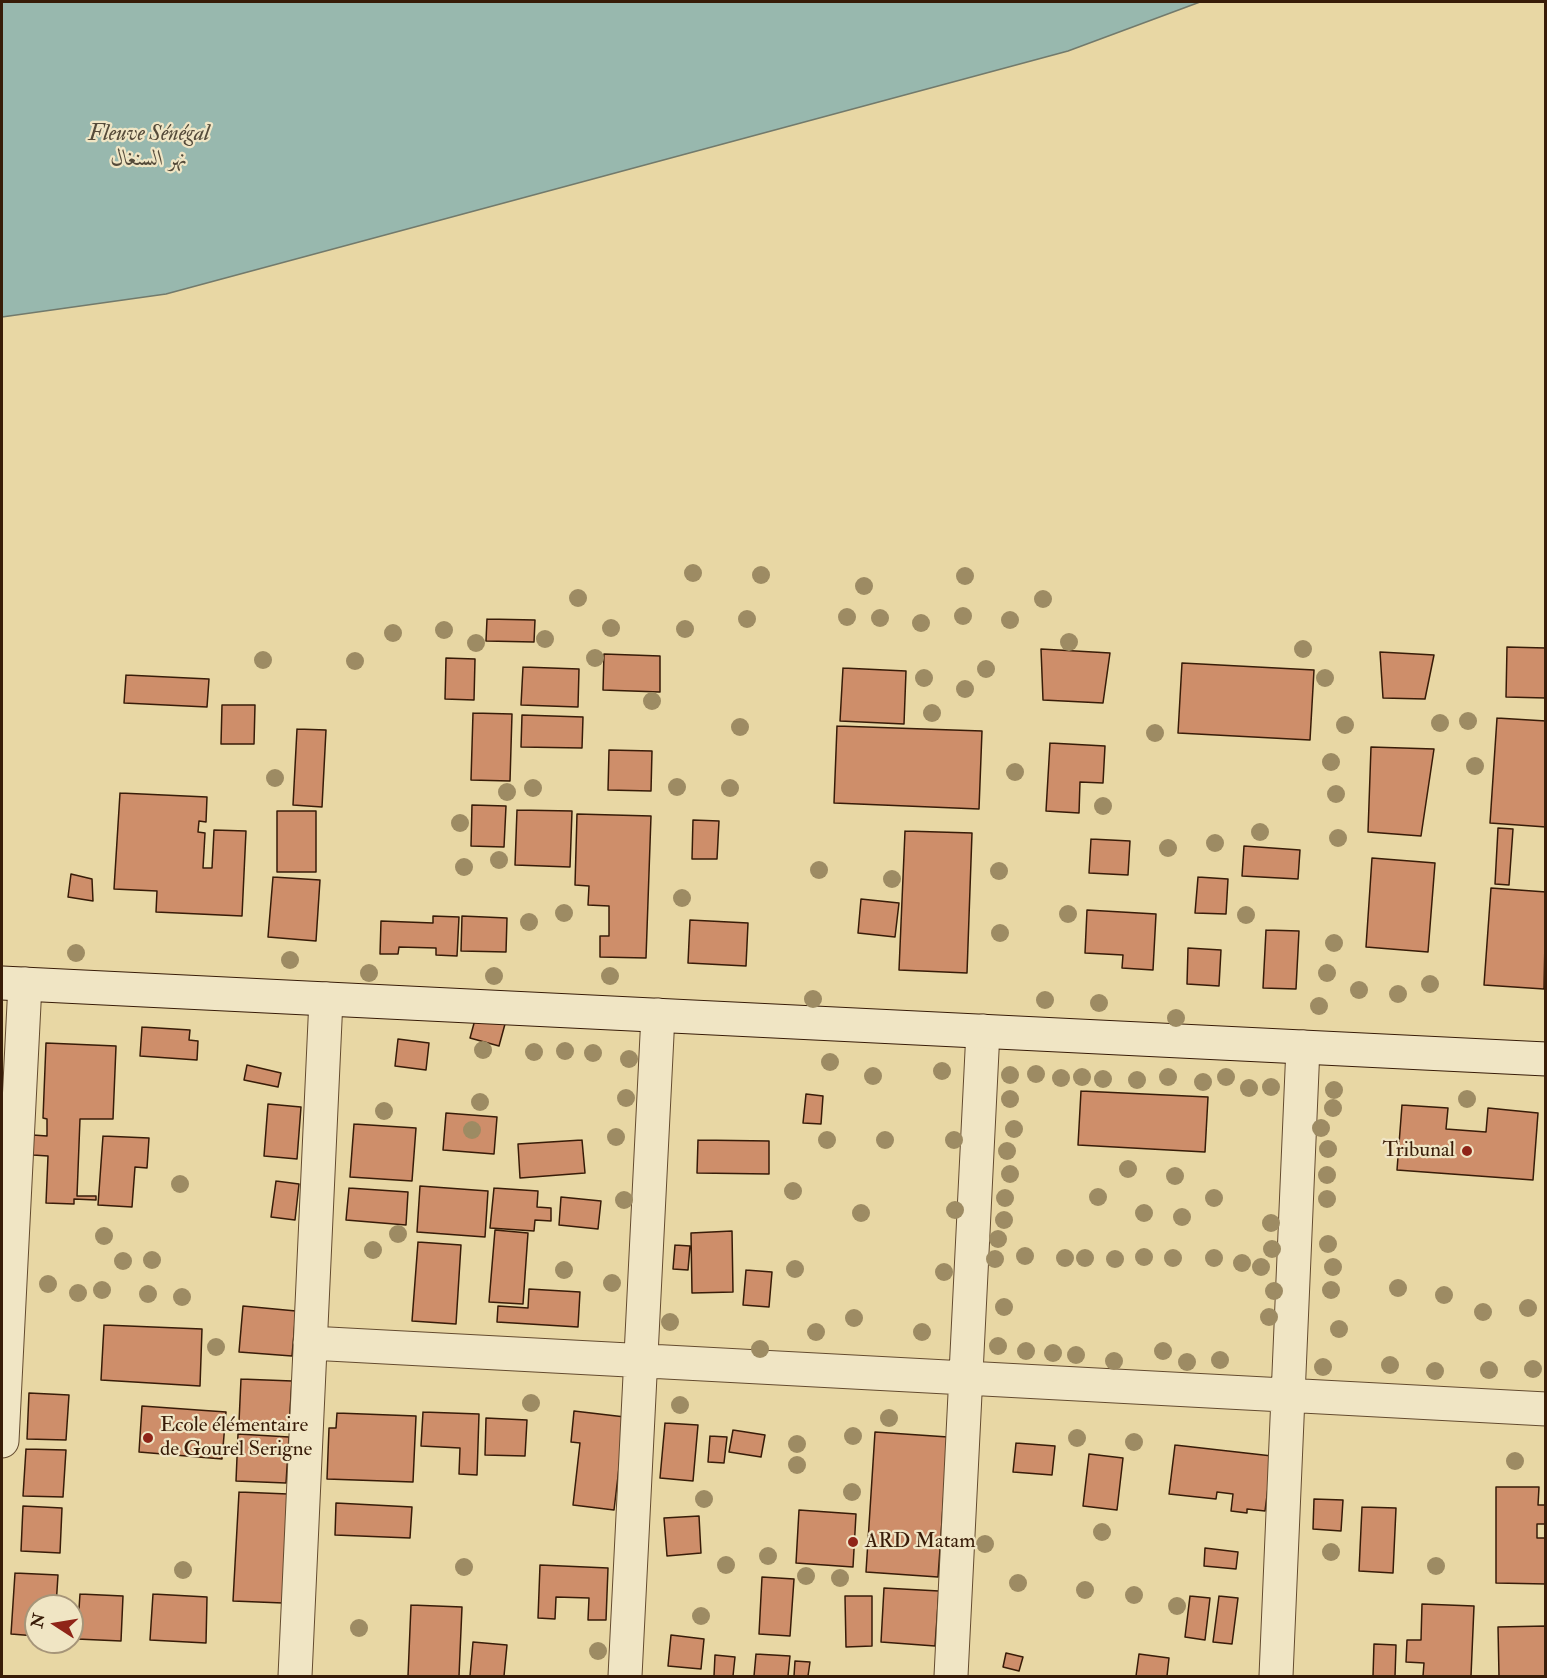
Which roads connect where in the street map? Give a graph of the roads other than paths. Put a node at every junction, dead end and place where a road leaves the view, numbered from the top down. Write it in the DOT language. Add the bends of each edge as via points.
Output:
graph roads {
  1 [pos="13,984"];
  2 [pos="326,999"];
  3 [pos="658,1015"];
  4 [pos="983,1031"];
  5 [pos="1303,1047"];
  6 [pos="1545,1059"];
  7 [pos="4,1326"];
  8 [pos="310,1343"];
  9 [pos="641,1360"];
  10 [pos="966,1378"];
  11 [pos="1288,1395"];
  12 [pos="1545,1409"];
  13 [pos="2,1441"];
  14 [pos="295,1677"];
  15 [pos="625,1677"];
  16 [pos="951,1677"];
  17 [pos="1276,1677"];
  1 -- 2 [label="street"];
  1 -- 7 [label="street"];
  2 -- 3 [label="street"];
  2 -- 8 [label="street"];
  3 -- 4 [label="street"];
  3 -- 9 [label="street"];
  4 -- 5 [label="street"];
  4 -- 10 [label="street"];
  5 -- 6 [label="street"];
  5 -- 11 [label="street"];
  7 -- 13 [label="street"];
  8 -- 9 [label="street"];
  8 -- 14 [label="street"];
  9 -- 10 [label="street"];
  9 -- 15 [label="street"];
  10 -- 11 [label="street"];
  10 -- 16 [label="street"];
  11 -- 12 [label="street"];
  11 -- 17 [label="street"];
}
